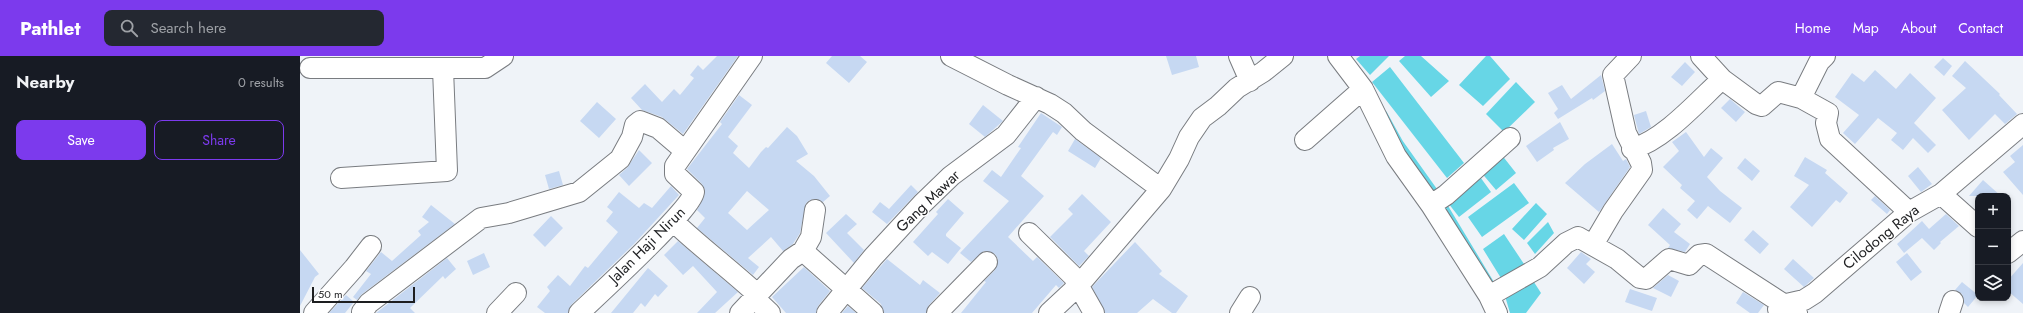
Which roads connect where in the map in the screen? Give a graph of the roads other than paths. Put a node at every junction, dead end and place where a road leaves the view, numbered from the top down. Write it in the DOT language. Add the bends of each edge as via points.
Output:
graph roads {
  1 [pos="503,56"];
  2 [pos="752,56"];
  3 [pos="951,56"];
  4 [pos="1239,56"];
  5 [pos="1283,56"];
  6 [pos="1338,56"];
  7 [pos="1631,56"];
  8 [pos="1701,56"];
  9 [pos="1825,56"];
  10 [pos="310,68"];
  11 [pos="443,69"];
  12 [pos="1722,79"];
  13 [pos="1250,80"];
  14 [pos="1363,89"];
  15 [pos="1036,97"];
  16 [pos="1801,98"];
  17 [pos="2022,127"];
  18 [pos="1510,138"];
  19 [pos="1305,140"];
  20 [pos="1632,148"];
  21 [pos="685,151"];
  22 [pos="341,178"];
  23 [pos="1162,189"];
  24 [pos="1941,194"];
  25 [pos="1437,201"];
  26 [pos="815,210"];
  27 [pos="1908,212"];
  28 [pos="673,221"];
  29 [pos="1975,224"];
  30 [pos="1029,233"];
  31 [pos="2023,241"];
  32 [pos="1593,245"];
  33 [pos="371,246"];
  34 [pos="803,251"];
  35 [pos="2011,251"];
  36 [pos="987,262"];
  37 [pos="1078,286"];
  38 [pos="848,289"];
  39 [pos="516,293"];
  40 [pos="756,296"];
  41 [pos="1495,298"];
  42 [pos="591,309"];
  43 [pos="1785,310"];
  44 [pos="314,313"];
  45 [pos="364,313"];
  46 [pos="497,313"];
  47 [pos="740,313"];
  48 [pos="770,313"];
  49 [pos="827,313"];
  50 [pos="873,313"];
  51 [pos="937,313"];
  52 [pos="1049,313"];
  53 [pos="1094,313"];
  1 -- 11 [label="street" via="485,68"];
  2 -- 21 [label="street, Jalan Haji Nirun"];
  3 -- 15 [label="street" via="1008,86"];
  4 -- 13 [label="street"];
  5 -- 13 [label="street"];
  6 -- 14 [label="street"];
  7 -- 20 [label="street" via="1613,75 1626,133"];
  8 -- 12 [label="street"];
  9 -- 16 [label="street" via="1819,62"];
  10 -- 11 [label="street"];
  11 -- 22 [label="street" via="446,171"];
  12 -- 16 [label="street" via="1762,106 1778,92"];
  12 -- 20 [label="street" via="1654,139"];
  13 -- 23 [label="street" via="1202,118 1189,137"];
  14 -- 19 [label="street"];
  14 -- 25 [label="street" via="1396,156"];
  15 -- 23 [label="street" via="1064,113 1083,131"];
  15 -- 38 [label="street, Gang Mawar" via="1006,135 951,176 922,204 873,257"];
  16 -- 27 [label="street" via="1828,114 1826,123 1830,139"];
  17 -- 24 [label="street, Cilodong Raya"];
  18 -- 25 [label="street"];
  20 -- 32 [label="street" via="1642,170"];
  21 -- 28 [label="street, Jalan Haji Nirun" via="674,170 694,195"];
  21 -- 45 [label="street" via="658,128 640,121 635,125 632,137 620,159 579,192 509,213 481,218 369,303 362,312"];
  23 -- 37 [label="street"];
  24 -- 27 [label="street, Cilodong Raya"];
  24 -- 29 [label="street"];
  25 -- 41 [label="street"];
  26 -- 34 [label="street" via="811,237"];
  27 -- 43 [label="street, Cilodong Raya" via="1815,293"];
  28 -- 40 [label="street" via="730,269"];
  28 -- 42 [label="street, Jalan Haji Nirun"];
  30 -- 37 [label="street" via="1072,276"];
  31 -- 35 [label="street"];
  32 -- 41 [label="street" via="1578,237 1566,243 1540,267"];
  32 -- 43 [label="street" via="1617,259 1640,278 1646,279 1668,259 1689,265 1699,255 1706,254"];
  33 -- 44 [label="street"];
  34 -- 38 [label="street"];
  34 -- 40 [label="street" via="791,259"];
  36 -- 51 [label="street"];
  37 -- 52 [label="street"];
  37 -- 53 [label="street"];
  38 -- 49 [label="street, Gang Mawar"];
  38 -- 50 [label="street"];
  39 -- 46 [label="street"];
  40 -- 47 [label="street"];
  40 -- 48 [label="street"];
}
